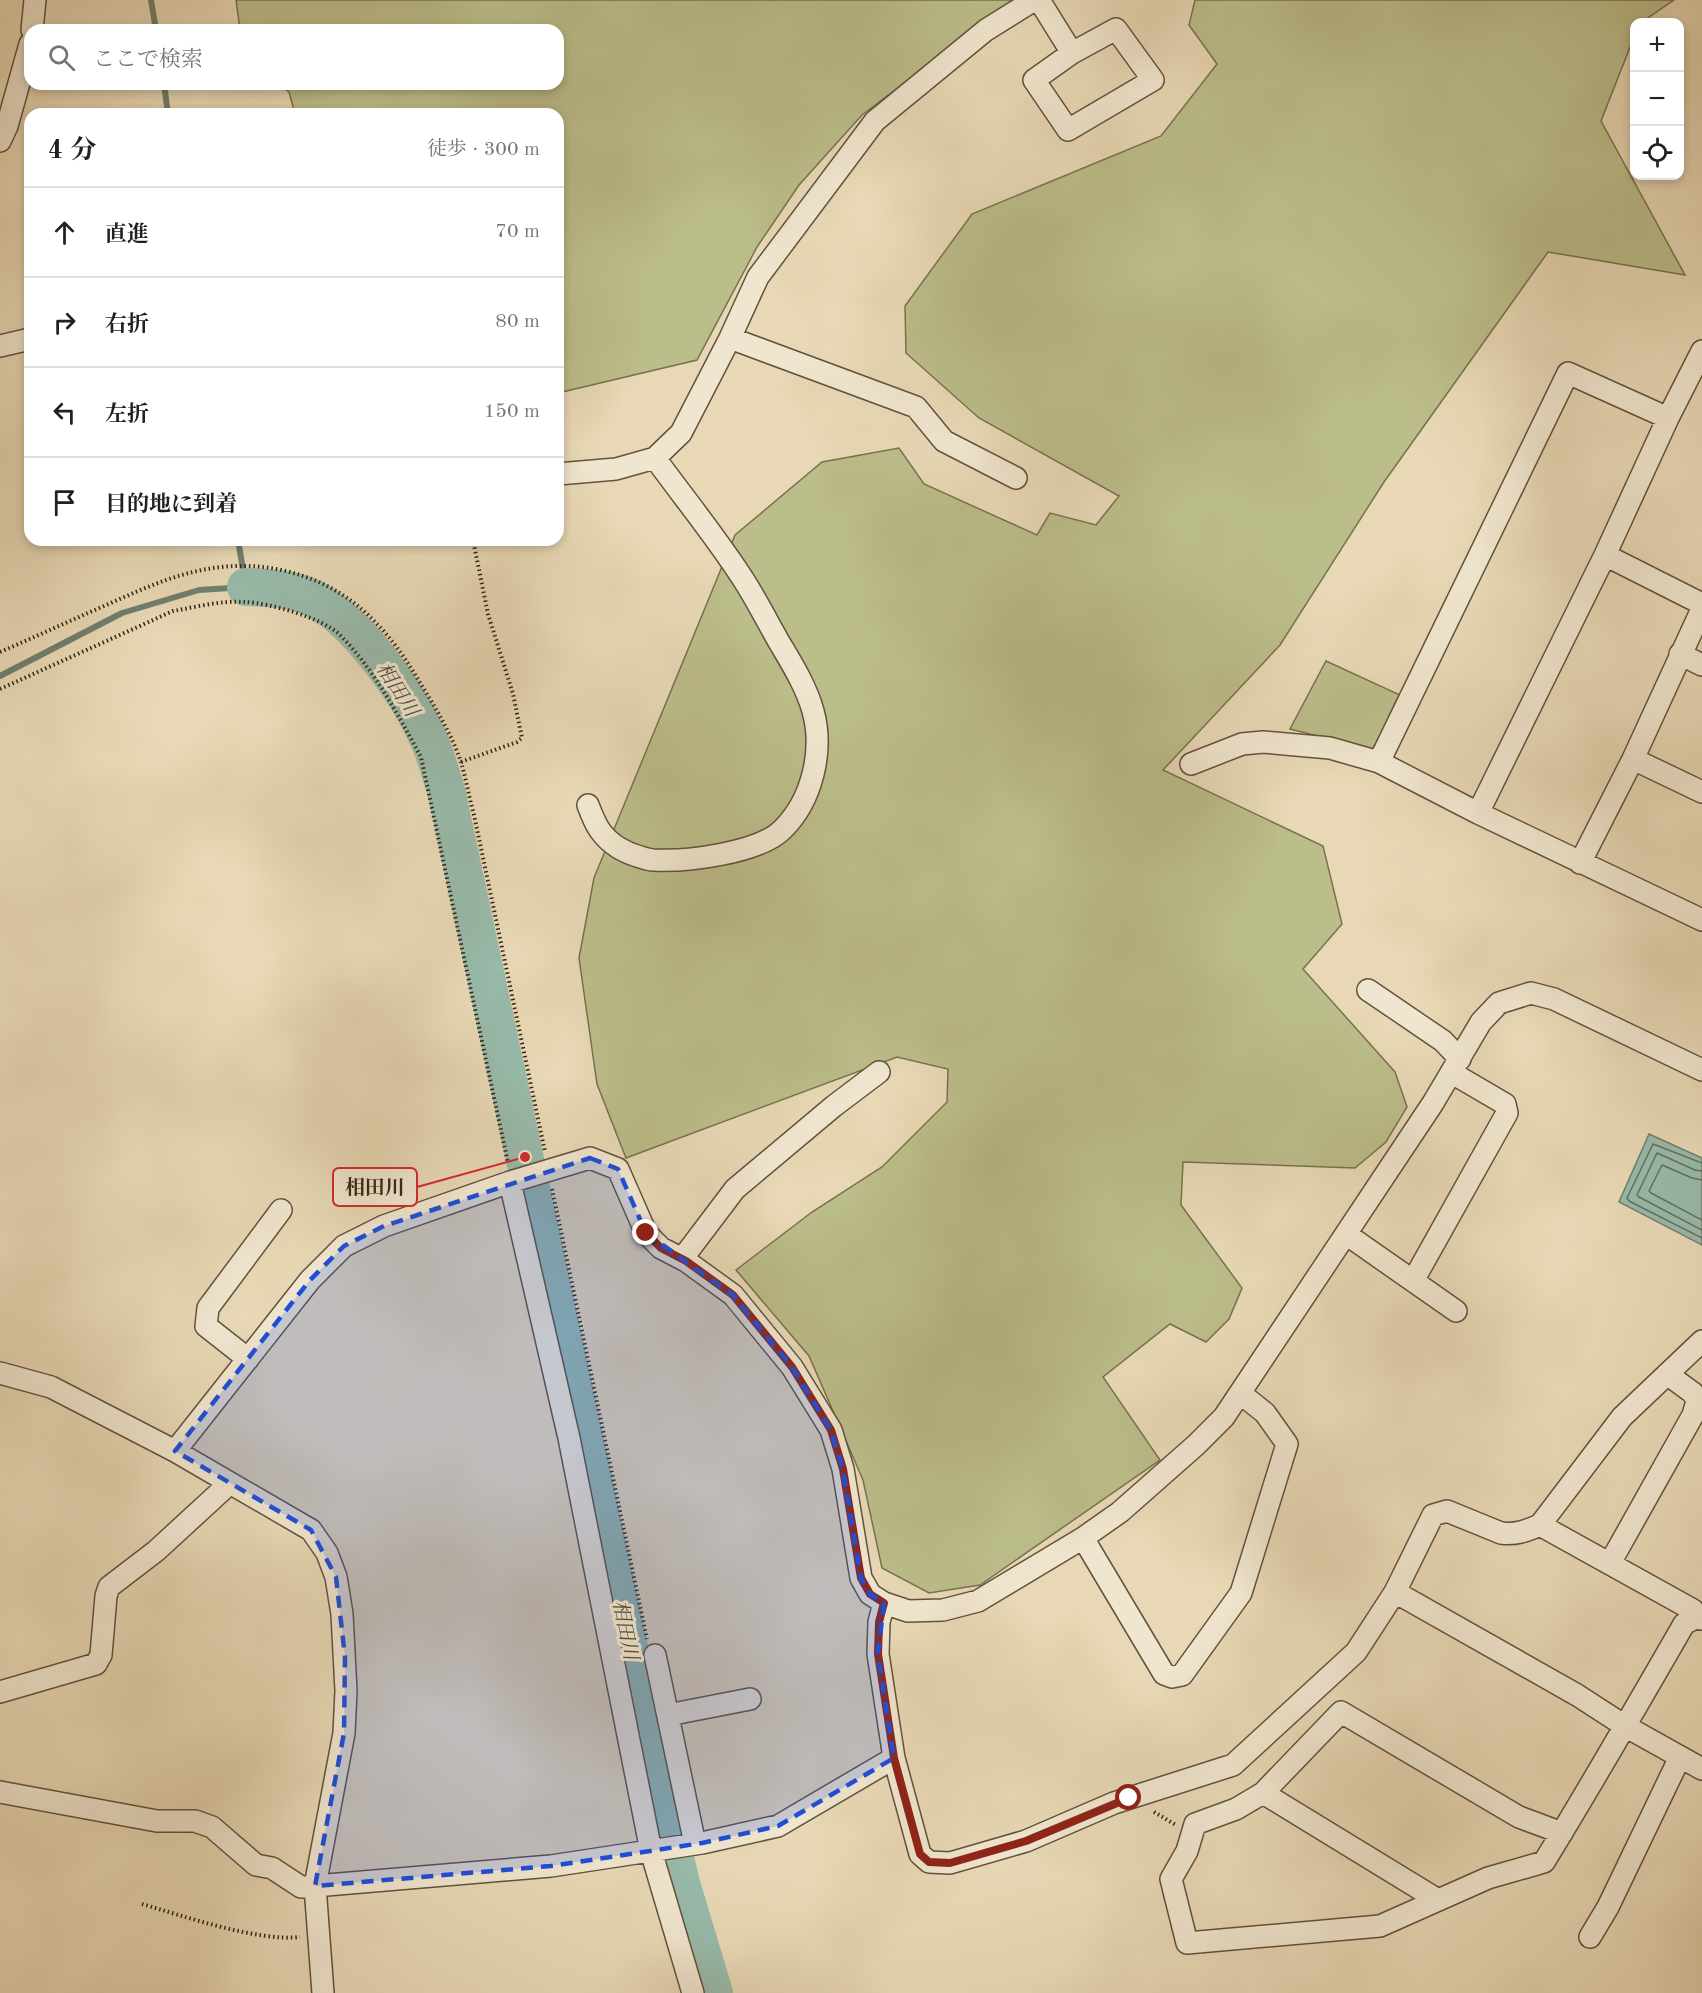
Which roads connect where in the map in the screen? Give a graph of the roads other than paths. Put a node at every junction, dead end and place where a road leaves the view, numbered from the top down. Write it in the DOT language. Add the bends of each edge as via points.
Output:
graph roads {
  1 [pos="35,0"];
  2 [pos="1034,0"];
  3 [pos="1039,0"];
  4 [pos="33,24"];
  5 [pos="1072,53"];
  6 [pos="24,65"];
  7 [pos="0,141"];
  8 [pos="730,338"];
  9 [pos="24,340"];
  10 [pos="0,346"];
  11 [pos="1702,351"];
  12 [pos="1668,418"];
  13 [pos="655,458"];
  14 [pos="564,473"];
  15 [pos="1016,478"];
  16 [pos="1605,555"];
  17 [pos="1702,604"];
  18 [pos="1702,609"];
  19 [pos="1680,654"];
  20 [pos="1702,665"];
  21 [pos="1633,759"];
  22 [pos="1379,762"];
  23 [pos="1191,764"];
  24 [pos="1702,792"];
  25 [pos="588,805"];
  26 [pos="1478,813"];
  27 [pos="1580,862"];
  28 [pos="1702,920"];
  29 [pos="1368,990"];
  30 [pos="1459,1061"];
  31 [pos="1702,1070"];
  32 [pos="879,1072"];
  33 [pos="514,1181"];
  34 [pos="281,1210"];
  35 [pos="1346,1234"];
  36 [pos="682,1259"];
  37 [pos="1413,1281"];
  38 [pos="1456,1311"];
  39 [pos="1702,1341"];
  40 [pos="248,1359"];
  41 [pos="0,1373"];
  42 [pos="1667,1374"];
  43 [pos="1240,1393"];
  44 [pos="175,1451"];
  45 [pos="230,1483"];
  46 [pos="1540,1525"];
  47 [pos="1083,1538"];
  48 [pos="1610,1563"];
  49 [pos="1395,1592"];
  50 [pos="884,1603"];
  51 [pos="1699,1618"];
  52 [pos="655,1655"];
  53 [pos="0,1692"];
  54 [pos="750,1699"];
  55 [pos="668,1715"];
  56 [pos="1625,1726"];
  57 [pos="1680,1756"];
  58 [pos="894,1758"];
  59 [pos="1702,1769"];
  60 [pos="0,1792"];
  61 [pos="1263,1793"];
  62 [pos="1562,1833"];
  63 [pos="690,1845"];
  64 [pos="655,1851"];
  65 [pos="315,1886"];
  66 [pos="1438,1900"];
  67 [pos="1590,1937"];
  68 [pos="322,1993"];
  69 [pos="693,1993"];
  1 -- 4 [label="street"];
  2 -- 8 [label="street" via="986,30 875,121 758,277"];
  3 -- 5 [label="street"];
  5 -- 5 [label="street" via="1116,29 1153,80 1068,130 1035,80"];
  6 -- 7 [label="street"];
  8 -- 13 [label="street" via="681,433"];
  8 -- 15 [label="street" via="916,407 944,441"];
  9 -- 10 [label="street"];
  11 -- 12 [label="street"];
  12 -- 16 [label="street"];
  12 -- 22 [label="street" via="1568,373"];
  13 -- 14 [label="street" via="616,469"];
  13 -- 25 [label="street" via="744,580 802,681 813,712 817,746 812,779 801,806 783,830 753,847 695,859 651,860 619,848 598,830"];
  16 -- 17 [label="street"];
  16 -- 26 [label="street"];
  18 -- 19 [label="street"];
  19 -- 20 [label="street"];
  19 -- 21 [label="street"];
  21 -- 24 [label="street"];
  21 -- 27 [label="street"];
  22 -- 23 [label="street" via="1330,748 1263,742 1242,744"];
  22 -- 26 [label="street"];
  26 -- 27 [label="street"];
  27 -- 28 [label="street"];
  29 -- 30 [label="street" via="1443,1041"];
  30 -- 31 [label="street" via="1481,1022 1499,1004 1531,993 1554,999"];
  30 -- 35 [label="street"];
  30 -- 37 [label="street" via="1505,1104 1507,1113"];
  32 -- 36 [label="street" via="735,1189"];
  33 -- 36 [label="street" via="590,1158 618,1169 646,1233 661,1248"];
  33 -- 40 [label="street" via="384,1226 344,1246 310,1280"];
  33 -- 64 [label="street"];
  34 -- 40 [label="street" via="208,1308 206,1326"];
  35 -- 37 [label="street"];
  35 -- 43 [label="street"];
  36 -- 50 [label="street" via="733,1295 792,1367 831,1430 843,1469 861,1578 870,1594"];
  37 -- 38 [label="street"];
  39 -- 42 [label="street"];
  40 -- 44 [label="street"];
  41 -- 44 [label="street" via="51,1387"];
  42 -- 46 [label="street" via="1622,1417"];
  42 -- 48 [label="street" via="1693,1393 1697,1401 1693,1415"];
  43 -- 47 [label="street" via="1224,1417 1196,1445 1120,1512"];
  43 -- 47 [label="street" via="1265,1413 1287,1444 1241,1593 1182,1675 1164,1674"];
  44 -- 45 [label="street"];
  45 -- 53 [label="street" via="156,1551 109,1587 101,1655 96,1664"];
  45 -- 65 [label="street" via="311,1530 327,1553 336,1577 345,1657 344,1733"];
  46 -- 48 [label="street"];
  46 -- 49 [label="street" via="1511,1534 1447,1511 1433,1515"];
  47 -- 50 [label="street" via="978,1602 943,1610 908,1611"];
  48 -- 51 [label="street" via="1693,1610"];
  49 -- 56 [label="street"];
  49 -- 58 [label="street" via="1356,1652 1233,1764 1129,1798 1026,1841 950,1863 929,1862 920,1854"];
  50 -- 58 [label="street" via="878,1654"];
  51 -- 56 [label="street" via="1684,1624"];
  52 -- 55 [label="street"];
  54 -- 55 [label="street"];
  55 -- 63 [label="street"];
  56 -- 57 [label="street"];
  56 -- 62 [label="street"];
  57 -- 59 [label="street"];
  57 -- 67 [label="street"];
  58 -- 63 [label="street" via="778,1826"];
  60 -- 65 [label="street" via="157,1821 195,1821 212,1827 256,1865 272,1868 301,1887"];
  61 -- 62 [label="street" via="1341,1712 1519,1817"];
  61 -- 66 [label="street"];
  61 -- 66 [label="street" via="1236,1809 1195,1824 1187,1851 1172,1879 1187,1943 1380,1926"];
  62 -- 66 [label="street" via="1544,1863 1488,1878"];
  63 -- 64 [label="street"];
  64 -- 65 [label="street" via="551,1866"];
  64 -- 69 [label="street"];
  65 -- 68 [label="street"];
}
